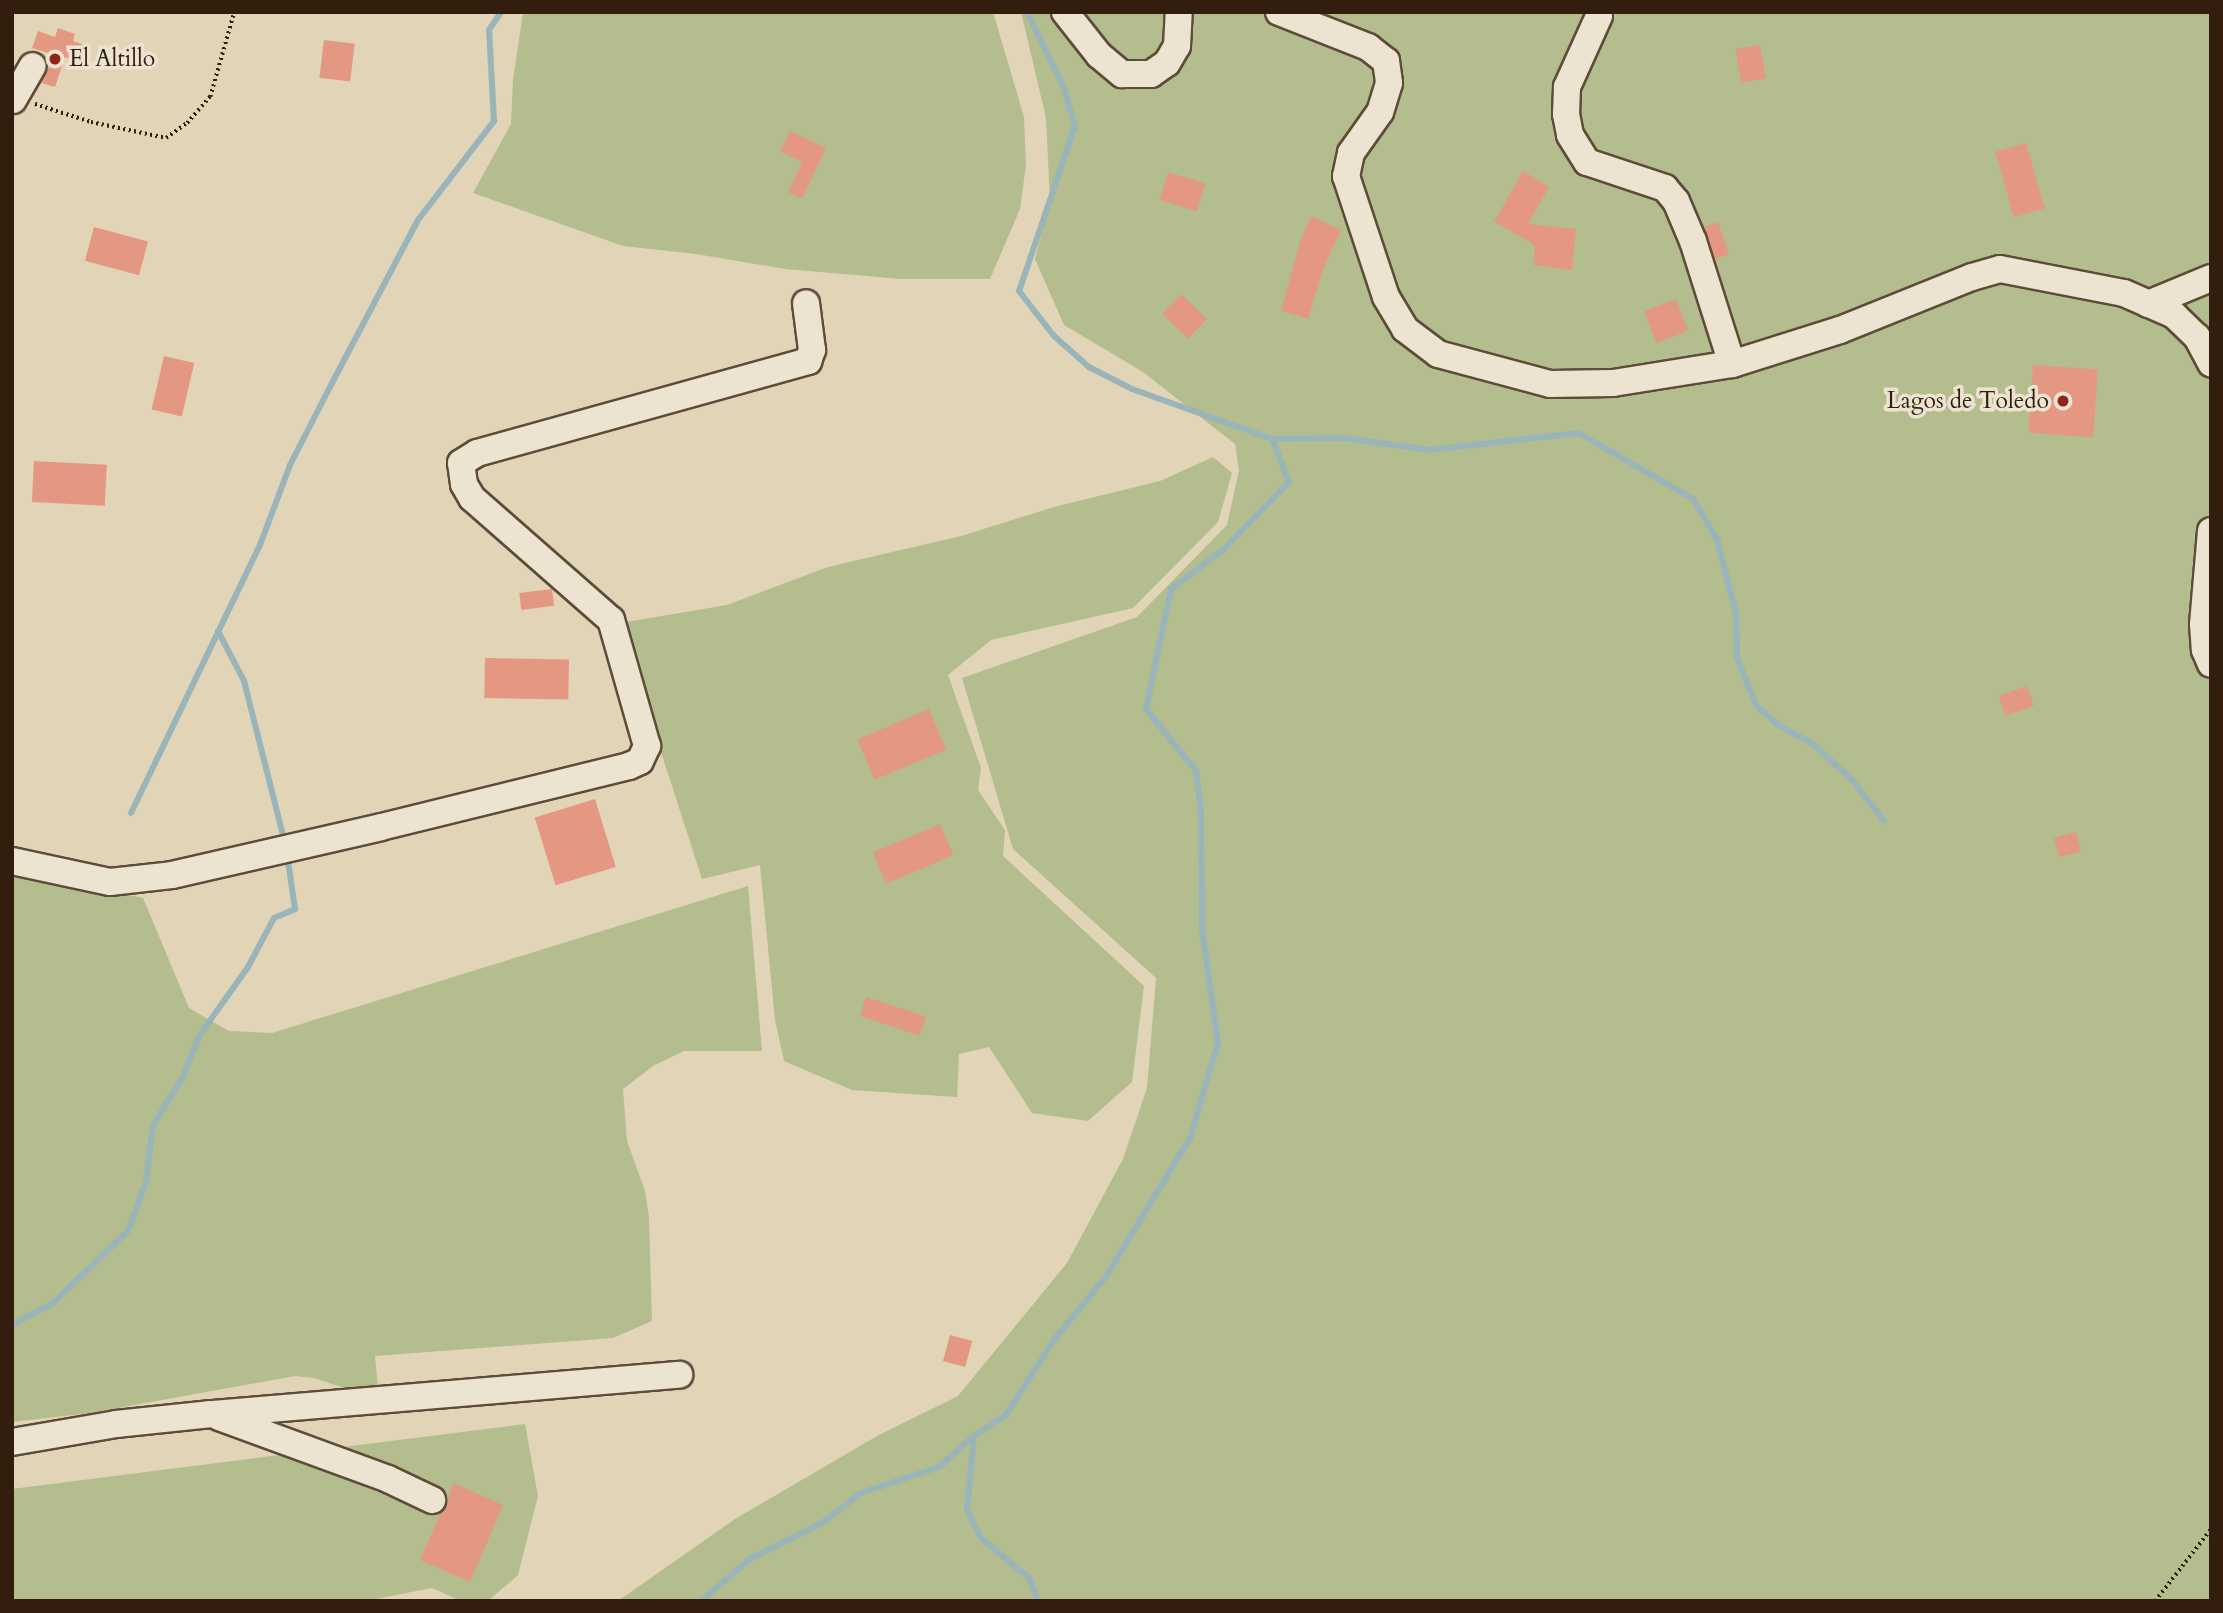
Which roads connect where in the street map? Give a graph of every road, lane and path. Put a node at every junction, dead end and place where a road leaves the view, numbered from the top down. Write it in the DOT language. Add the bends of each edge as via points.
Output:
graph roads {
  1 [pos="234,12"];
  2 [pos="1065,12"];
  3 [pos="1179,12"];
  4 [pos="1279,12"];
  5 [pos="1598,16"];
  6 [pos="33,66"];
  7 [pos="13,100"];
  8 [pos="2211,278"];
  9 [pos="806,303"];
  10 [pos="2148,304"];
  11 [pos="2211,363"];
  12 [pos="1732,364"];
  13 [pos="2211,531"];
  14 [pos="2211,664"];
  15 [pos="12,861"];
  16 [pos="679,1375"];
  17 [pos="211,1414"];
  18 [pos="12,1442"];
  19 [pos="432,1500"];
  20 [pos="2211,1529"];
  21 [pos="2155,1601"];
  1 -- 7 [label="path" via="210,97 166,138"];
  2 -- 3 [label="street" via="1099,55 1122,74 1151,74 1167,63 1178,46"];
  4 -- 12 [label="street" via="1368,47 1386,61 1389,83 1380,112 1351,153 1346,176 1386,297 1405,329 1438,354 1550,384 1613,383"];
  5 -- 12 [label="street" via="1567,87 1570,135 1587,162 1665,188 1676,201"];
  6 -- 7 [label="street"];
  8 -- 10 [label="street"];
  9 -- 15 [label="street" via="812,350 808,361 477,453 461,463 472,498 611,620 647,746 640,761 172,875 110,882"];
  10 -- 11 [label="street" via="2174,315 2196,337"];
  10 -- 12 [label="street" via="2123,293 2000,269 1840,330"];
  13 -- 14 [label="street" via="2203,624"];
  16 -- 17 [label="street"];
  17 -- 18 [label="street"];
  17 -- 19 [label="street" via="388,1479"];
  20 -- 21 [label="path"];
}
